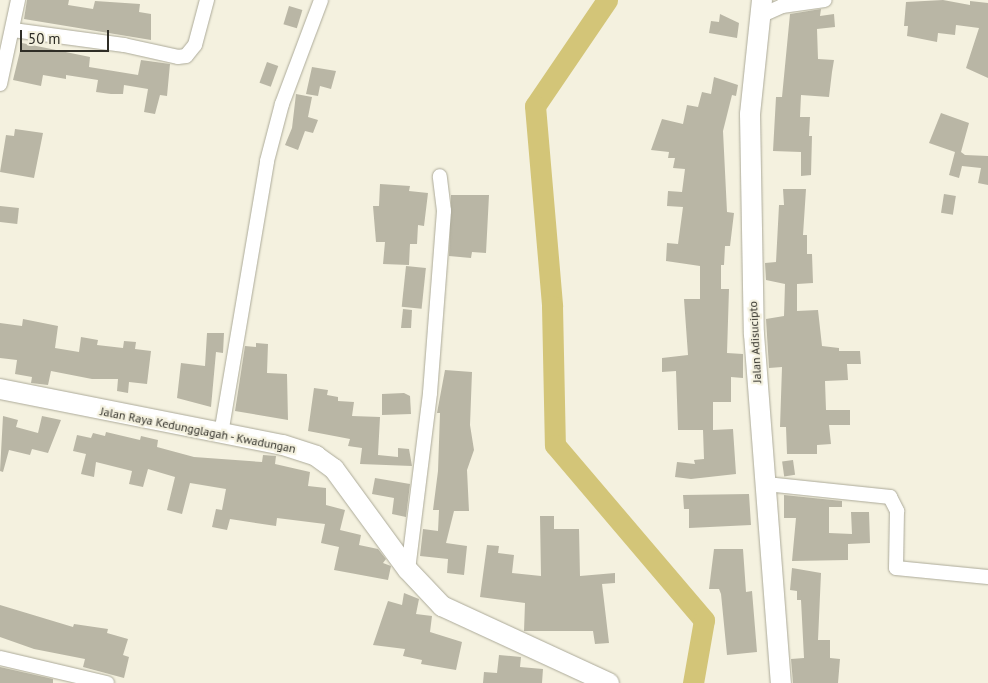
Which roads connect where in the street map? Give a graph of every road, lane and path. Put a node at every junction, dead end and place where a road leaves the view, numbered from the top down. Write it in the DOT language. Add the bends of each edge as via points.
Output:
graph roads {
  1 [pos="18,0"];
  2 [pos="207,0"];
  3 [pos="321,0"];
  4 [pos="825,0"];
  5 [pos="762,8"];
  6 [pos="13,30"];
  7 [pos="0,84"];
  8 [pos="440,176"];
  9 [pos="0,389"];
  10 [pos="221,434"];
  11 [pos="766,484"];
  12 [pos="408,570"];
  13 [pos="988,578"];
  14 [pos="0,658"];
  15 [pos="107,683"];
  16 [pos="610,683"];
  17 [pos="780,683"];
  1 -- 6 [label="street"];
  2 -- 6 [label="street" via="194,45 186,56"];
  3 -- 10 [label="street" via="282,104 268,161"];
  4 -- 5 [label="street"];
  5 -- 11 [label="main road, Jalan Adisucipto" via="750,114 754,334"];
  6 -- 7 [label="street"];
  8 -- 12 [label="street" via="444,211 430,393"];
  9 -- 10 [label="main road, Jalan Raya Kedungglagah - Kwadungan"];
  10 -- 12 [label="main road, Jalan Raya Kedungglagah - Kwadungan" via="301,449 316,456 350,489"];
  11 -- 13 [label="street" via="890,497 897,511 896,568"];
  11 -- 17 [label="main road, Jalan Adisucipto"];
  12 -- 16 [label="main road, Jalan Raya Kedungglagah - Kwadungan" via="442,606 464,619"];
  14 -- 15 [label="street"];
}
